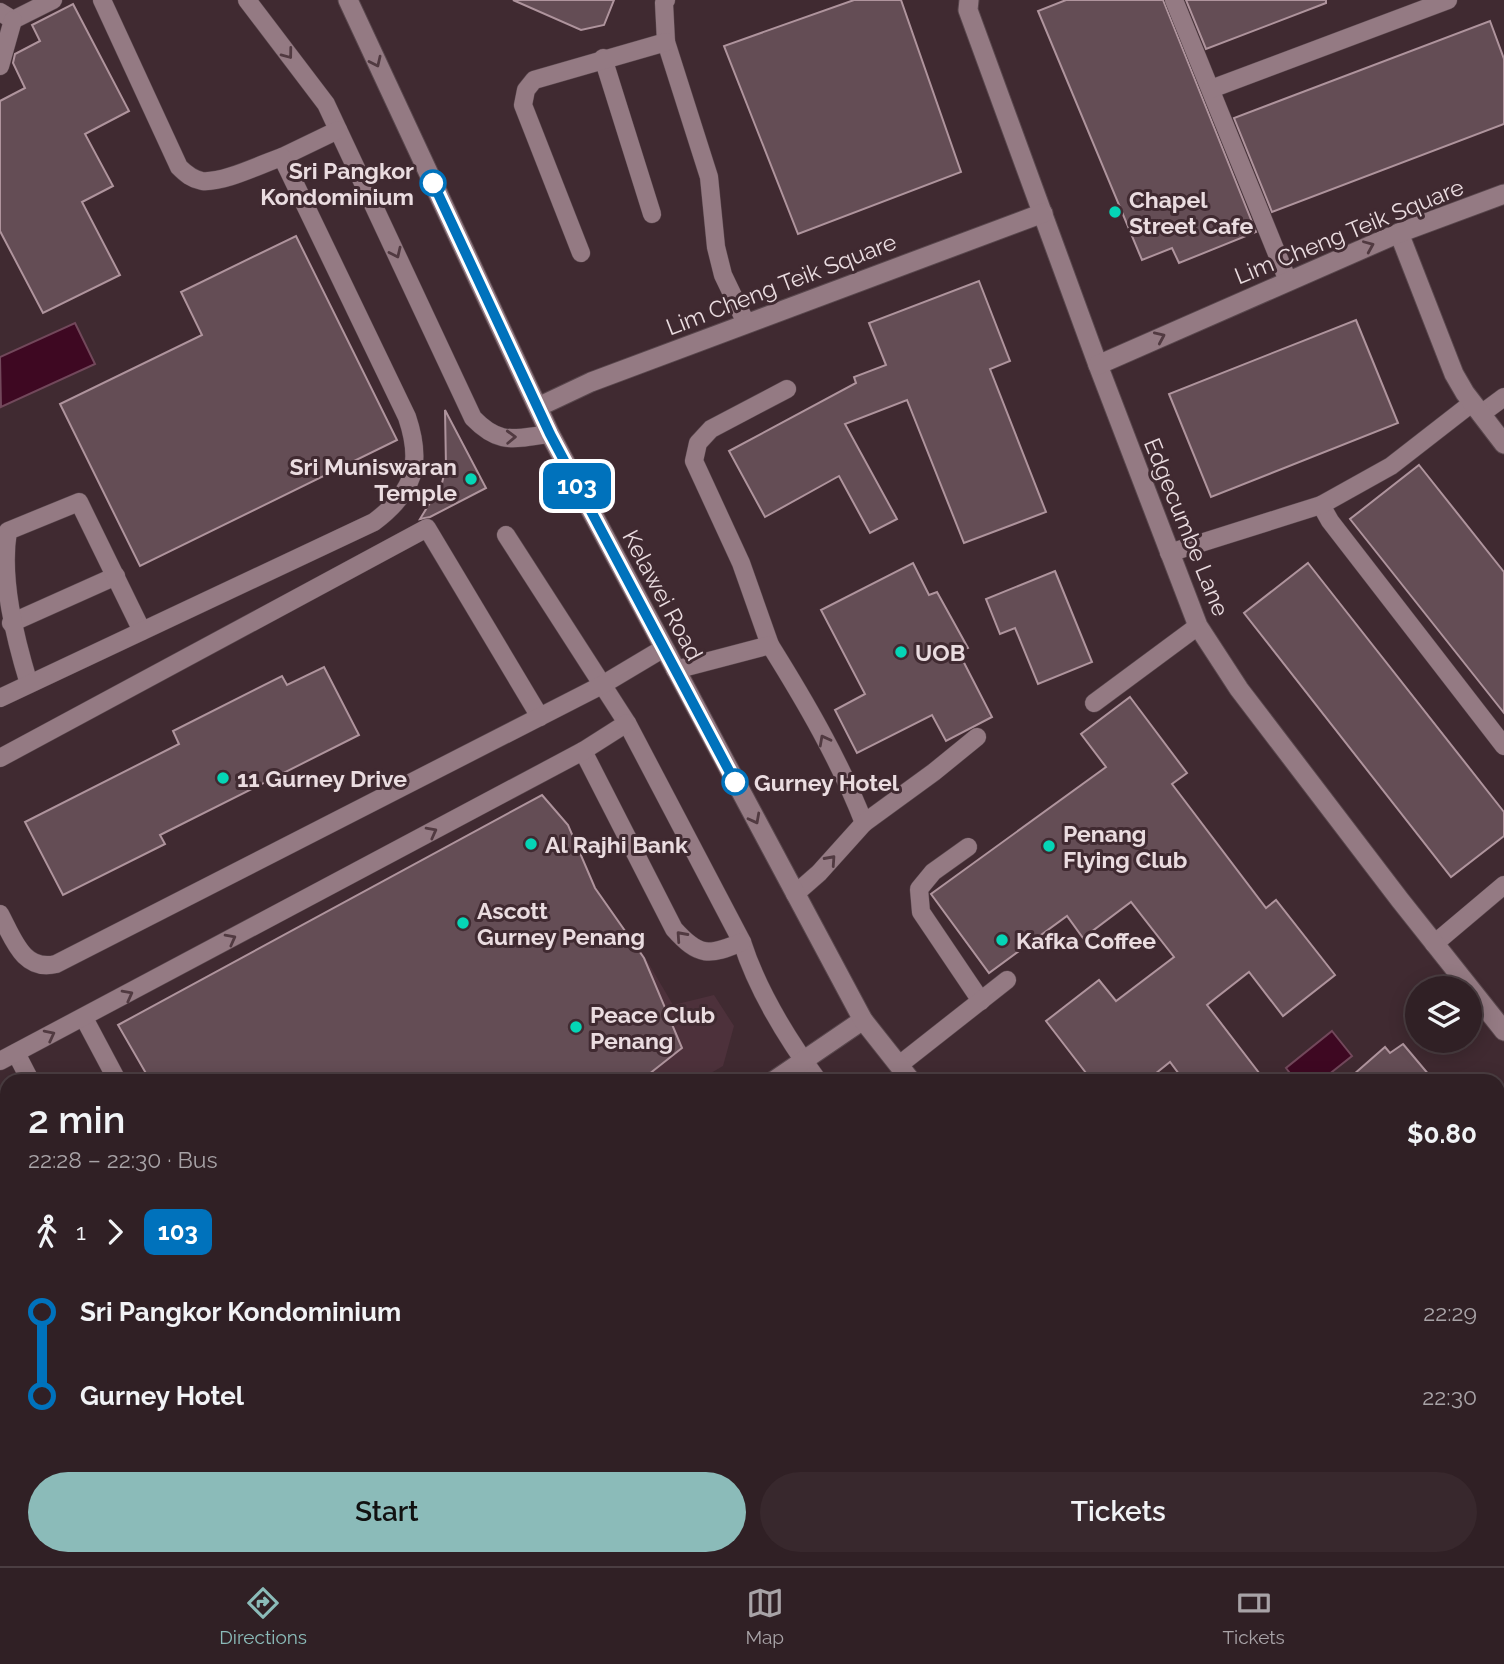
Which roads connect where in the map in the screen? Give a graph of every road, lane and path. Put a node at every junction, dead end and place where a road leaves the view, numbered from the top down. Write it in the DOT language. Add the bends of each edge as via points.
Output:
graph roads {
  1 [pos="53,0"];
  2 [pos="102,0"];
  3 [pos="247,0"];
  4 [pos="348,0"];
  5 [pos="666,0"];
  6 [pos="1174,0"];
  7 [pos="1448,0"];
  8 [pos="968,5"];
  9 [pos="6,16"];
  10 [pos="666,42"];
  11 [pos="604,58"];
  12 [pos="0,66"];
  13 [pos="1211,89"];
  14 [pos="338,130"];
  15 [pos="282,157"];
  16 [pos="1504,194"];
  17 [pos="1043,212"];
  18 [pos="652,214"];
  19 [pos="1399,233"];
  20 [pos="581,253"];
  21 [pos="1288,281"];
  22 [pos="746,323"];
  23 [pos="1098,365"];
  24 [pos="787,389"];
  25 [pos="1504,397"];
  26 [pos="538,407"];
  27 [pos="1477,408"];
  28 [pos="550,434"];
  29 [pos="1504,444"];
  30 [pos="1321,505"];
  31 [pos="506,535"];
  32 [pos="1169,553"];
  33 [pos="116,576"];
  34 [pos="11,623"];
  35 [pos="1198,626"];
  36 [pos="142,631"];
  37 [pos="770,645"];
  38 [pos="664,648"];
  39 [pos="675,670"];
  40 [pos="29,684"];
  41 [pos="603,685"];
  42 [pos="0,698"];
  43 [pos="1094,703"];
  44 [pos="541,717"];
  45 [pos="627,723"];
  46 [pos="977,737"];
  47 [pos="1504,746"];
  48 [pos="583,751"];
  49 [pos="0,758"];
  50 [pos="864,823"];
  51 [pos="968,847"];
  52 [pos="1504,885"];
  53 [pos="795,894"];
  54 [pos="0,914"];
  55 [pos="743,942"];
  56 [pos="1434,944"];
  57 [pos="1007,980"];
  58 [pos="981,1001"];
  59 [pos="84,1018"];
  60 [pos="863,1020"];
  61 [pos="1504,1031"];
  62 [pos="8,1057"];
  63 [pos="804,1061"];
  64 [pos="899,1065"];
  65 [pos="24,1074"];
  66 [pos="114,1074"];
  67 [pos="784,1074"];
  68 [pos="814,1074"];
  69 [pos="906,1074"];
  1 -- 9 [label="lane"];
  2 -- 15 [label="lane" via="179,167 189,177 218,179"];
  3 -- 14 [label="lane, one-way" via="326,104"];
  4 -- 26 [label="street, Kelawei Road, one-way"];
  5 -- 10 [label="lane"];
  6 -- 13 [label="lane"];
  7 -- 13 [label="lane"];
  8 -- 17 [label="street, Edgecumbe Lane"];
  9 -- 12 [label="lane"];
  10 -- 11 [label="lane"];
  10 -- 22 [label="lane" via="709,177 723,275"];
  11 -- 18 [label="lane"];
  11 -- 20 [label="lane" via="534,80 523,105"];
  13 -- 21 [label="lane"];
  14 -- 15 [label="lane"];
  14 -- 28 [label="lane, one-way" via="473,418 500,438"];
  15 -- 36 [label="lane" via="407,417 415,440 408,488 393,508 374,522"];
  16 -- 19 [label="street, Lim Cheng Teik Square"];
  17 -- 22 [label="street, Lim Cheng Teik Square"];
  17 -- 23 [label="street, Edgecumbe Lane"];
  21 -- 19 [label="street, Lim Cheng Teik Square, one-way"];
  19 -- 27 [label="street" via="1454,374"];
  23 -- 21 [label="street, Lim Cheng Teik Square, one-way"];
  22 -- 26 [label="street, Lim Cheng Teik Square"];
  23 -- 32 [label="street, Edgecumbe Lane"];
  24 -- 37 [label="lane" via="711,429 698,443 694,461 741,563"];
  25 -- 27 [label="lane"];
  26 -- 28 [label="street, Kelawei Road"];
  27 -- 29 [label="street"];
  27 -- 30 [label="lane" via="1391,466"];
  28 -- 38 [label="street, Kelawei Road"];
  30 -- 32 [label="lane"];
  30 -- 47 [label="lane"];
  31 -- 41 [label="lane"];
  32 -- 35 [label="street, Edgecumbe Lane"];
  33 -- 34 [label="lane"];
  33 -- 34 [label="lane" via="79,502 8,531 2,552"];
  33 -- 36 [label="lane"];
  34 -- 40 [label="lane"];
  35 -- 43 [label="lane"];
  35 -- 56 [label="street, Edgecumbe Lane" via="1239,689"];
  36 -- 40 [label="lane"];
  37 -- 39 [label="lane"];
  50 -- 37 [label="lane, one-way"];
  38 -- 39 [label="street, Kelawei Road"];
  38 -- 41 [label="lane"];
  39 -- 53 [label="street, Kelawei Road, one-way"];
  40 -- 42 [label="lane"];
  41 -- 44 [label="lane"];
  41 -- 45 [label="lane"];
  44 -- 49 [label="lane" via="427,528"];
  44 -- 54 [label="lane" via="56,964 36,965 27,960"];
  45 -- 48 [label="lane"];
  45 -- 55 [label="lane"];
  46 -- 50 [label="lane"];
  55 -- 48 [label="lane, one-way" via="718,952 706,951 688,945 674,929"];
  59 -- 48 [label="lane, one-way"];
  53 -- 50 [label="lane, one-way"];
  51 -- 58 [label="lane" via="933,872 919,889 921,912"];
  52 -- 56 [label="lane"];
  53 -- 60 [label="street, Kelawei Road"];
  55 -- 63 [label="lane" via="753,976"];
  56 -- 61 [label="street, Edgecumbe Lane"];
  57 -- 58 [label="lane"];
  58 -- 64 [label="lane"];
  62 -- 59 [label="lane, one-way"];
  59 -- 66 [label="lane"];
  60 -- 63 [label="street"];
  60 -- 64 [label="street, Kelawei Road"];
  62 -- 65 [label="lane"];
  63 -- 67 [label="street"];
  63 -- 68 [label="lane"];
  64 -- 69 [label="street, Kelawei Road"];
}
